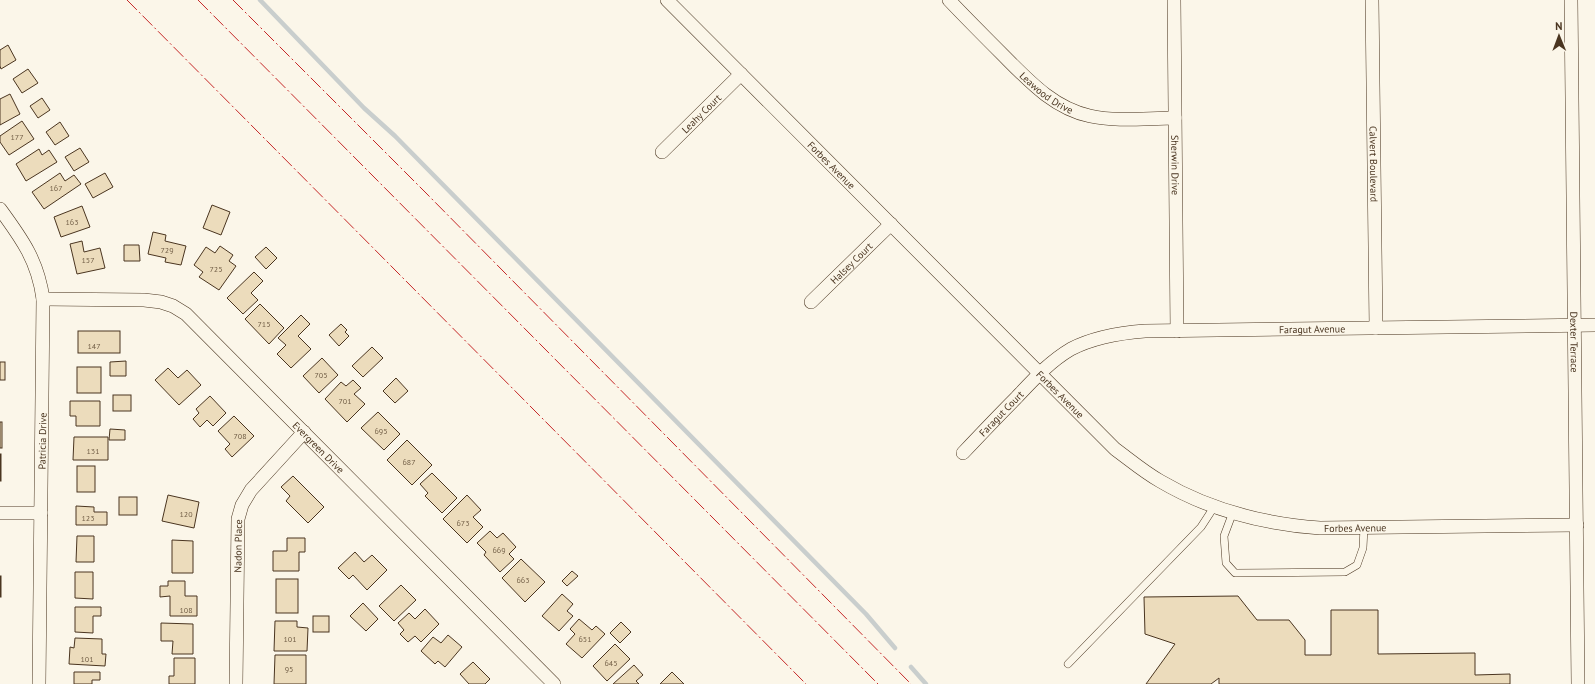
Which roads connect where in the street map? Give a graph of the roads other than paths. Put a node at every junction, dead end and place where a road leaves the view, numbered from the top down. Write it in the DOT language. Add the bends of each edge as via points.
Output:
graph roads {
  1 [pos="667,0"];
  2 [pos="949,0"];
  3 [pos="1174,0"];
  4 [pos="1372,0"];
  5 [pos="1571,0"];
  6 [pos="741,74"];
  7 [pos="1175,118"];
  8 [pos="662,152"];
  9 [pos="0,209"];
  10 [pos="891,224"];
  11 [pos="43,299"];
  12 [pos="811,302"];
  13 [pos="1595,325"];
  14 [pos="1575,326"];
  15 [pos="1376,328"];
  16 [pos="1177,331"];
  17 [pos="1040,373"];
  18 [pos="304,432"];
  19 [pos="963,453"];
  20 [pos="1214,507"];
  21 [pos="1233,512"];
  22 [pos="0,513"];
  23 [pos="41,513"];
  24 [pos="1576,525"];
  25 [pos="1364,527"];
  26 [pos="1068,664"];
  27 [pos="39,684"];
  28 [pos="236,684"];
  29 [pos="554,684"];
  30 [pos="1578,684"];
  1 -- 6 [label="street, Forbes Avenue"];
  2 -- 7 [label="street, Leawood Drive" via="1037,89 1073,112 1114,120"];
  3 -- 7 [label="street, Sherwin Drive"];
  4 -- 15 [label="street, Calvert Boulevard"];
  5 -- 14 [label="street, Dexter Terrace"];
  6 -- 8 [label="street, Leahy Court"];
  6 -- 10 [label="street, Forbes Avenue"];
  7 -- 16 [label="street, Sherwin Drive"];
  9 -- 11 [label="street, Patricia Drive" via="24,243 35,266"];
  10 -- 12 [label="street, Halsey Court"];
  10 -- 17 [label="street, Forbes Avenue"];
  11 -- 18 [label="street, Evergreen Drive" via="144,300 173,306 186,314"];
  11 -- 23 [label="street, Patricia Drive"];
  13 -- 14 [label="street, Faragut Avenue"];
  14 -- 15 [label="street, Faragut Avenue"];
  14 -- 24 [label="street, Dexter Terrace"];
  15 -- 16 [label="street, Faragut Avenue"];
  16 -- 17 [label="street, Faragut Avenue" via="1120,333 1093,340 1057,358"];
  17 -- 19 [label="street, Faragut Court"];
  17 -- 20 [label="street, Forbes Avenue" via="1121,454 1161,482"];
  18 -- 28 [label="street, Nadon Place" via="251,490 242,504 238,519"];
  18 -- 29 [label="street, Evergreen Drive"];
  20 -- 21 [label="street, Forbes Avenue"];
  20 -- 26 [label="lane" via="1201,527"];
  21 -- 25 [label="street, Forbes Avenue" via="1290,526"];
  21 -- 25 [label="lane" via="1224,536 1226,563 1235,573 1345,572 1357,564"];
  22 -- 23 [label="street"];
  23 -- 27 [label="street, Patricia Drive"];
  24 -- 25 [label="street, Forbes Avenue"];
  24 -- 30 [label="street, Dexter Terrace"];
}
